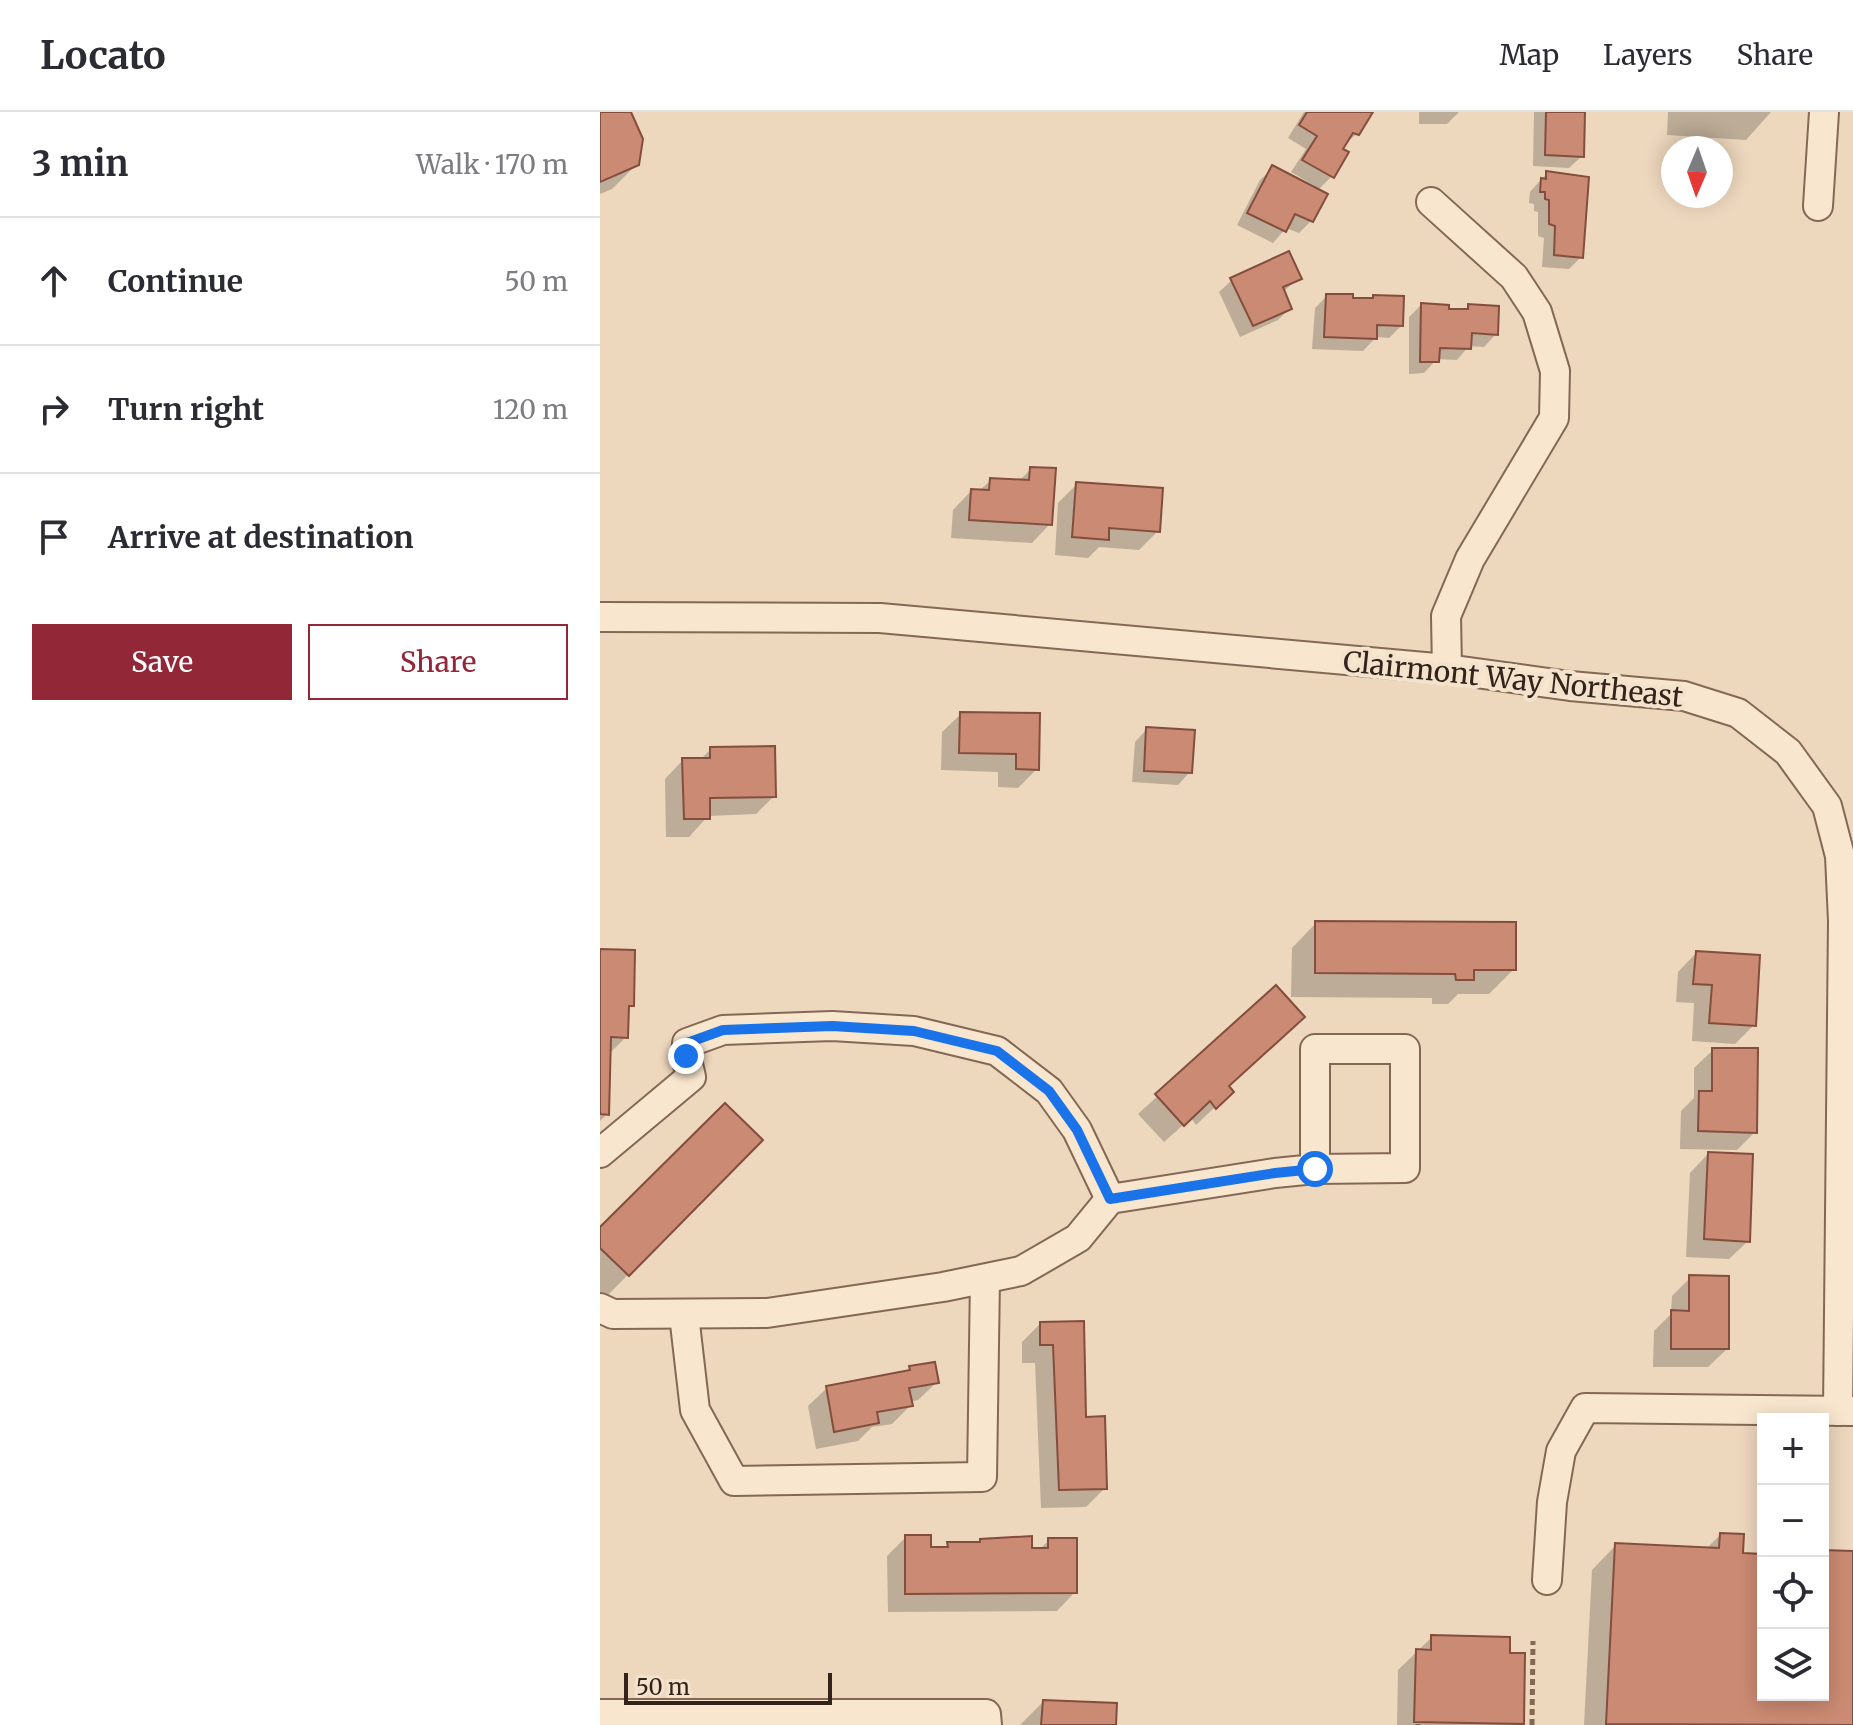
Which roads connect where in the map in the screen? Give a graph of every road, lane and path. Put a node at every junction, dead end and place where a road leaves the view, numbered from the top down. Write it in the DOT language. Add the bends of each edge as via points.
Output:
graph roads {
  1 [pos="1824,112"];
  2 [pos="1431,202"];
  3 [pos="1818,206"];
  4 [pos="600,617"];
  5 [pos="1447,669"];
  6 [pos="1848,921"];
  7 [pos="600,1153"];
  8 [pos="1315,1169"];
  9 [pos="1110,1199"];
  10 [pos="985,1279"];
  11 [pos="600,1308"];
  12 [pos="684,1315"];
  13 [pos="1846,1411"];
  14 [pos="1547,1580"];
  15 [pos="1533,1641"];
  16 [pos="600,1714"];
  17 [pos="701,1719"];
  18 [pos="903,1719"];
  19 [pos="987,1725"];
  20 [pos="1532,1725"];
  1 -- 3 [label="street"];
  2 -- 5 [label="street" via="1514,277 1537,312 1555,371 1554,418 1470,559 1446,616"];
  4 -- 5 [label="street, Clairmont Way Northeast" via="880,618"];
  5 -- 6 [label="street, Clairmont Way Northeast" via="1684,696 1738,713 1788,752 1827,806"];
  6 -- 13 [label="street, Clairmont Way Northeast"];
  7 -- 9 [label="street" via="691,1077 687,1043 723,1030 832,1026 914,1031 997,1051 1049,1091 1077,1130"];
  8 -- 8 [label="street" via="1405,1168 1405,1049 1315,1049"];
  8 -- 9 [label="street"];
  9 -- 10 [label="street" via="1078,1238 1021,1271"];
  10 -- 12 [label="street" via="767,1313"];
  10 -- 12 [label="street" via="982,1477 734,1481 695,1410"];
  11 -- 12 [label="street" via="613,1314"];
  13 -- 14 [label="street" via="1585,1408 1561,1451"];
  15 -- 20 [label="path"];
  16 -- 17 [label="street"];
  17 -- 18 [label="street"];
  18 -- 19 [label="street" via="986,1714"];
}
